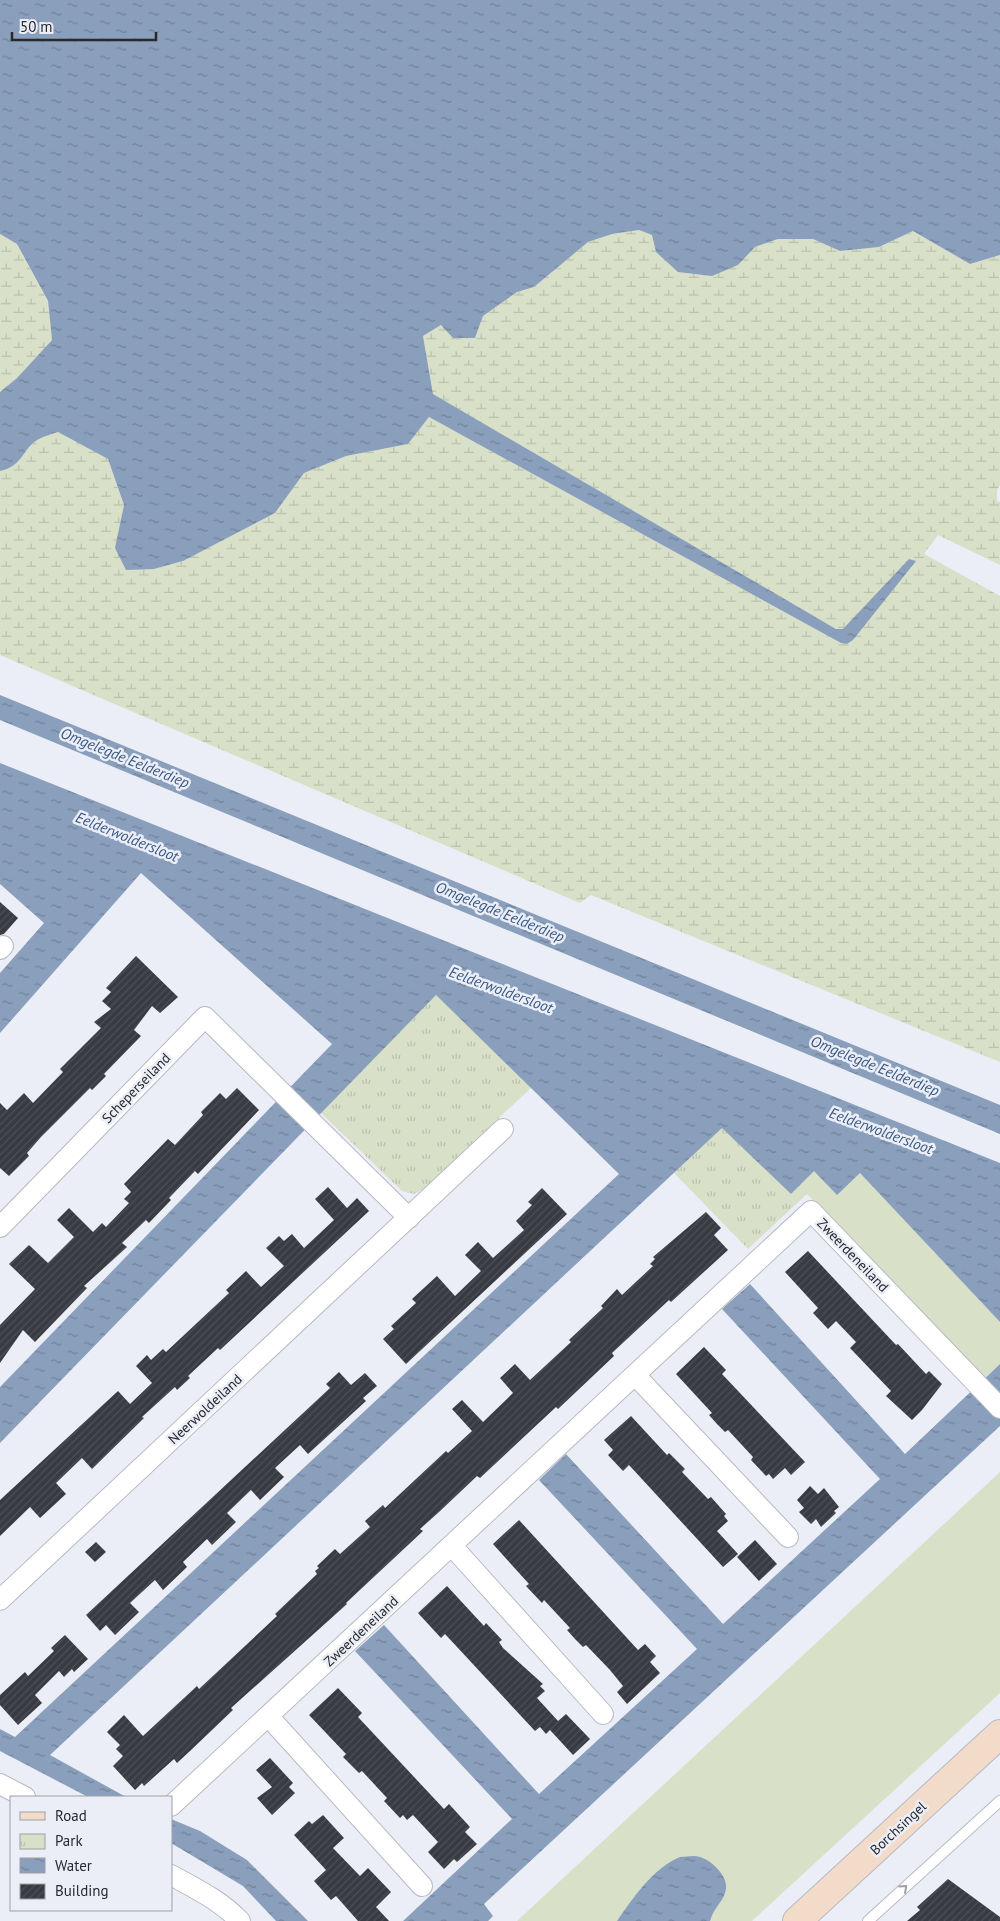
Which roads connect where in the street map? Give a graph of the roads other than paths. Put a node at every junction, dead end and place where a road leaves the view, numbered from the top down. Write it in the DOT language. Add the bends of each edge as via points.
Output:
graph roads {
  1 [pos="503,1129"];
  2 [pos="409,1218"];
  3 [pos="0,1227"];
  4 [pos="635,1375"];
  5 [pos="1000,1408"];
  6 [pos="788,1536"];
  7 [pos="452,1546"];
  8 [pos="0,1600"];
  9 [pos="603,1714"];
  10 [pos="269,1717"];
  11 [pos="1000,1734"];
  12 [pos="1000,1756"];
  13 [pos="0,1784"];
  14 [pos="23,1796"];
  15 [pos="1000,1801"];
  16 [pos="172,1805"];
  17 [pos="172,1876"];
  18 [pos="422,1886"];
  19 [pos="811,1916"];
  20 [pos="240,1921"];
  21 [pos="868,1921"];
  1 -- 2 [label="street, Neerwoldeiland"];
  2 -- 3 [label="street, Scheperseiland" via="205,1017"];
  2 -- 8 [label="street, Neerwoldeiland"];
  4 -- 5 [label="street, Zweerdeneiland" via="811,1211"];
  4 -- 6 [label="street"];
  4 -- 7 [label="street, Zweerdeneiland"];
  7 -- 9 [label="street"];
  7 -- 10 [label="street, Zweerdeneiland"];
  10 -- 16 [label="street, Zweerdeneiland"];
  10 -- 18 [label="street"];
  11 -- 19 [label="main road, Borchsingel"];
  12 -- 19 [label="main road, Borchsingel"];
  13 -- 14 [label="street"];
  21 -- 15 [label="lane, one-way"];
  17 -- 20 [label="street" via="209,1895"];
}
